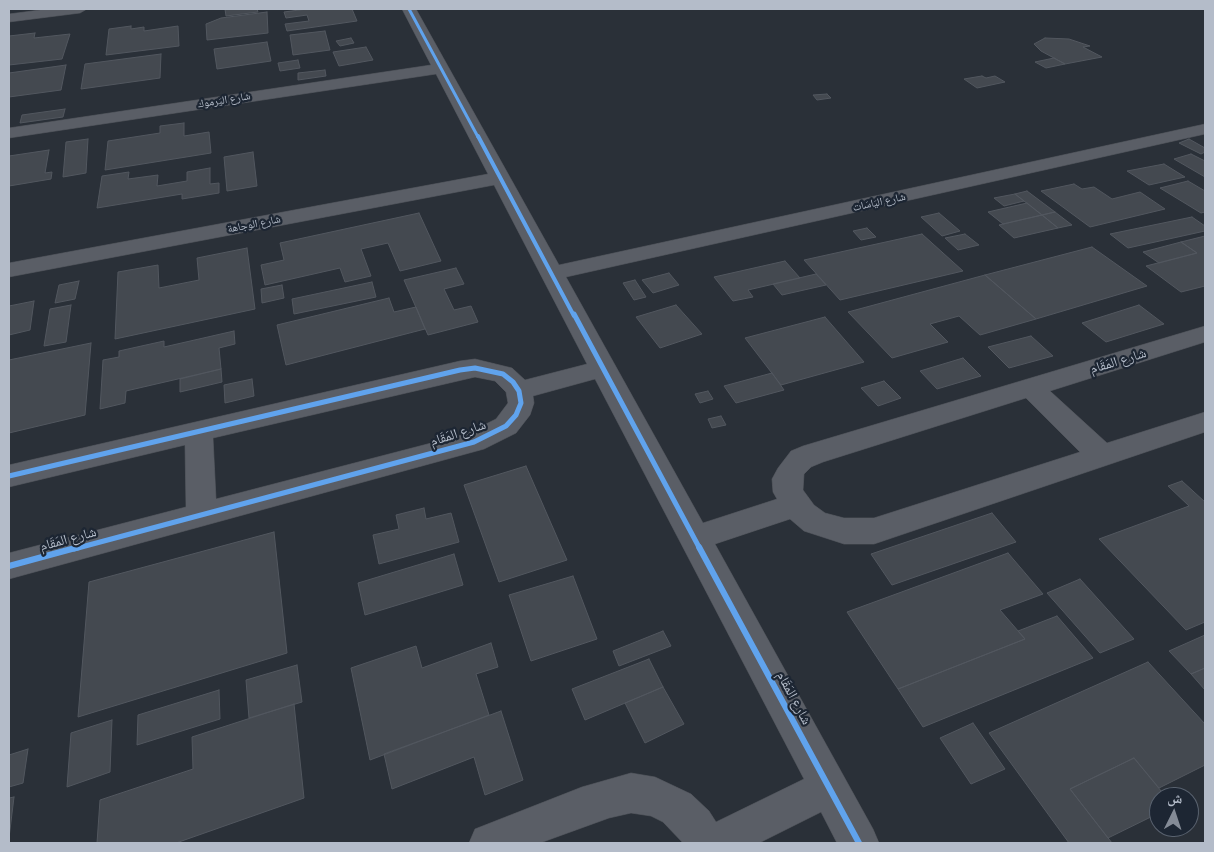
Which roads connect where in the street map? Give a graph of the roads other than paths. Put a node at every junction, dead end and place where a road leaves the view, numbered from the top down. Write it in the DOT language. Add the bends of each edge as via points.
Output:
graph roads {
  1 [pos="80,9"];
  2 [pos="409,9"];
  3 [pos="9,18"];
  4 [pos="440,68"];
  5 [pos="1205,129"];
  6 [pos="9,133"];
  7 [pos="500,178"];
  8 [pos="9,270"];
  9 [pos="552,273"];
  10 [pos="1205,334"];
  11 [pos="603,368"];
  12 [pos="1030,387"];
  13 [pos="519,391"];
  14 [pos="1205,422"];
  15 [pos="199,431"];
  16 [pos="1102,456"];
  17 [pos="9,476"];
  18 [pos="794,504"];
  19 [pos="201,515"];
  20 [pos="695,538"];
  21 [pos="9,566"];
  22 [pos="829,787"];
  23 [pos="489,843"];
  24 [pos="705,843"];
  25 [pos="717,843"];
  26 [pos="860,843"];
  1 -- 3 [label="street"];
  2 -- 4 [label="street, شارع المَقَام"];
  4 -- 6 [label="street, شارع اليَرموك"];
  4 -- 7 [label="street, شارع المَقَام"];
  5 -- 9 [label="street, شارع اليَاسَات"];
  7 -- 8 [label="street, شارع الوجاهة"];
  7 -- 9 [label="street, شارع المَقَام"];
  9 -- 11 [label="street, شارع المَقَام"];
  10 -- 12 [label="street, شارع المَقَام"];
  11 -- 13 [label="street"];
  11 -- 20 [label="street, شارع المَقَام"];
  12 -- 16 [label="street"];
  12 -- 18 [label="street, شارع المَقَام" via="801,459 787,479 788,492"];
  13 -- 15 [label="street" via="503,374 467,369"];
  13 -- 19 [label="street, شارع المَقَام" via="516,415 506,426 474,442"];
  14 -- 16 [label="street"];
  15 -- 17 [label="street"];
  15 -- 19 [label="street"];
  16 -- 18 [label="street" via="874,531 829,528 803,514"];
  18 -- 20 [label="street"];
  19 -- 21 [label="street, شارع المَقَام"];
  20 -- 22 [label="street, شارع المَقَام"];
  22 -- 25 [label="street"];
  22 -- 26 [label="street, شارع المَقَام"];
  23 -- 24 [label="street" via="582,807 631,794 655,797 677,808 695,825"];
}
